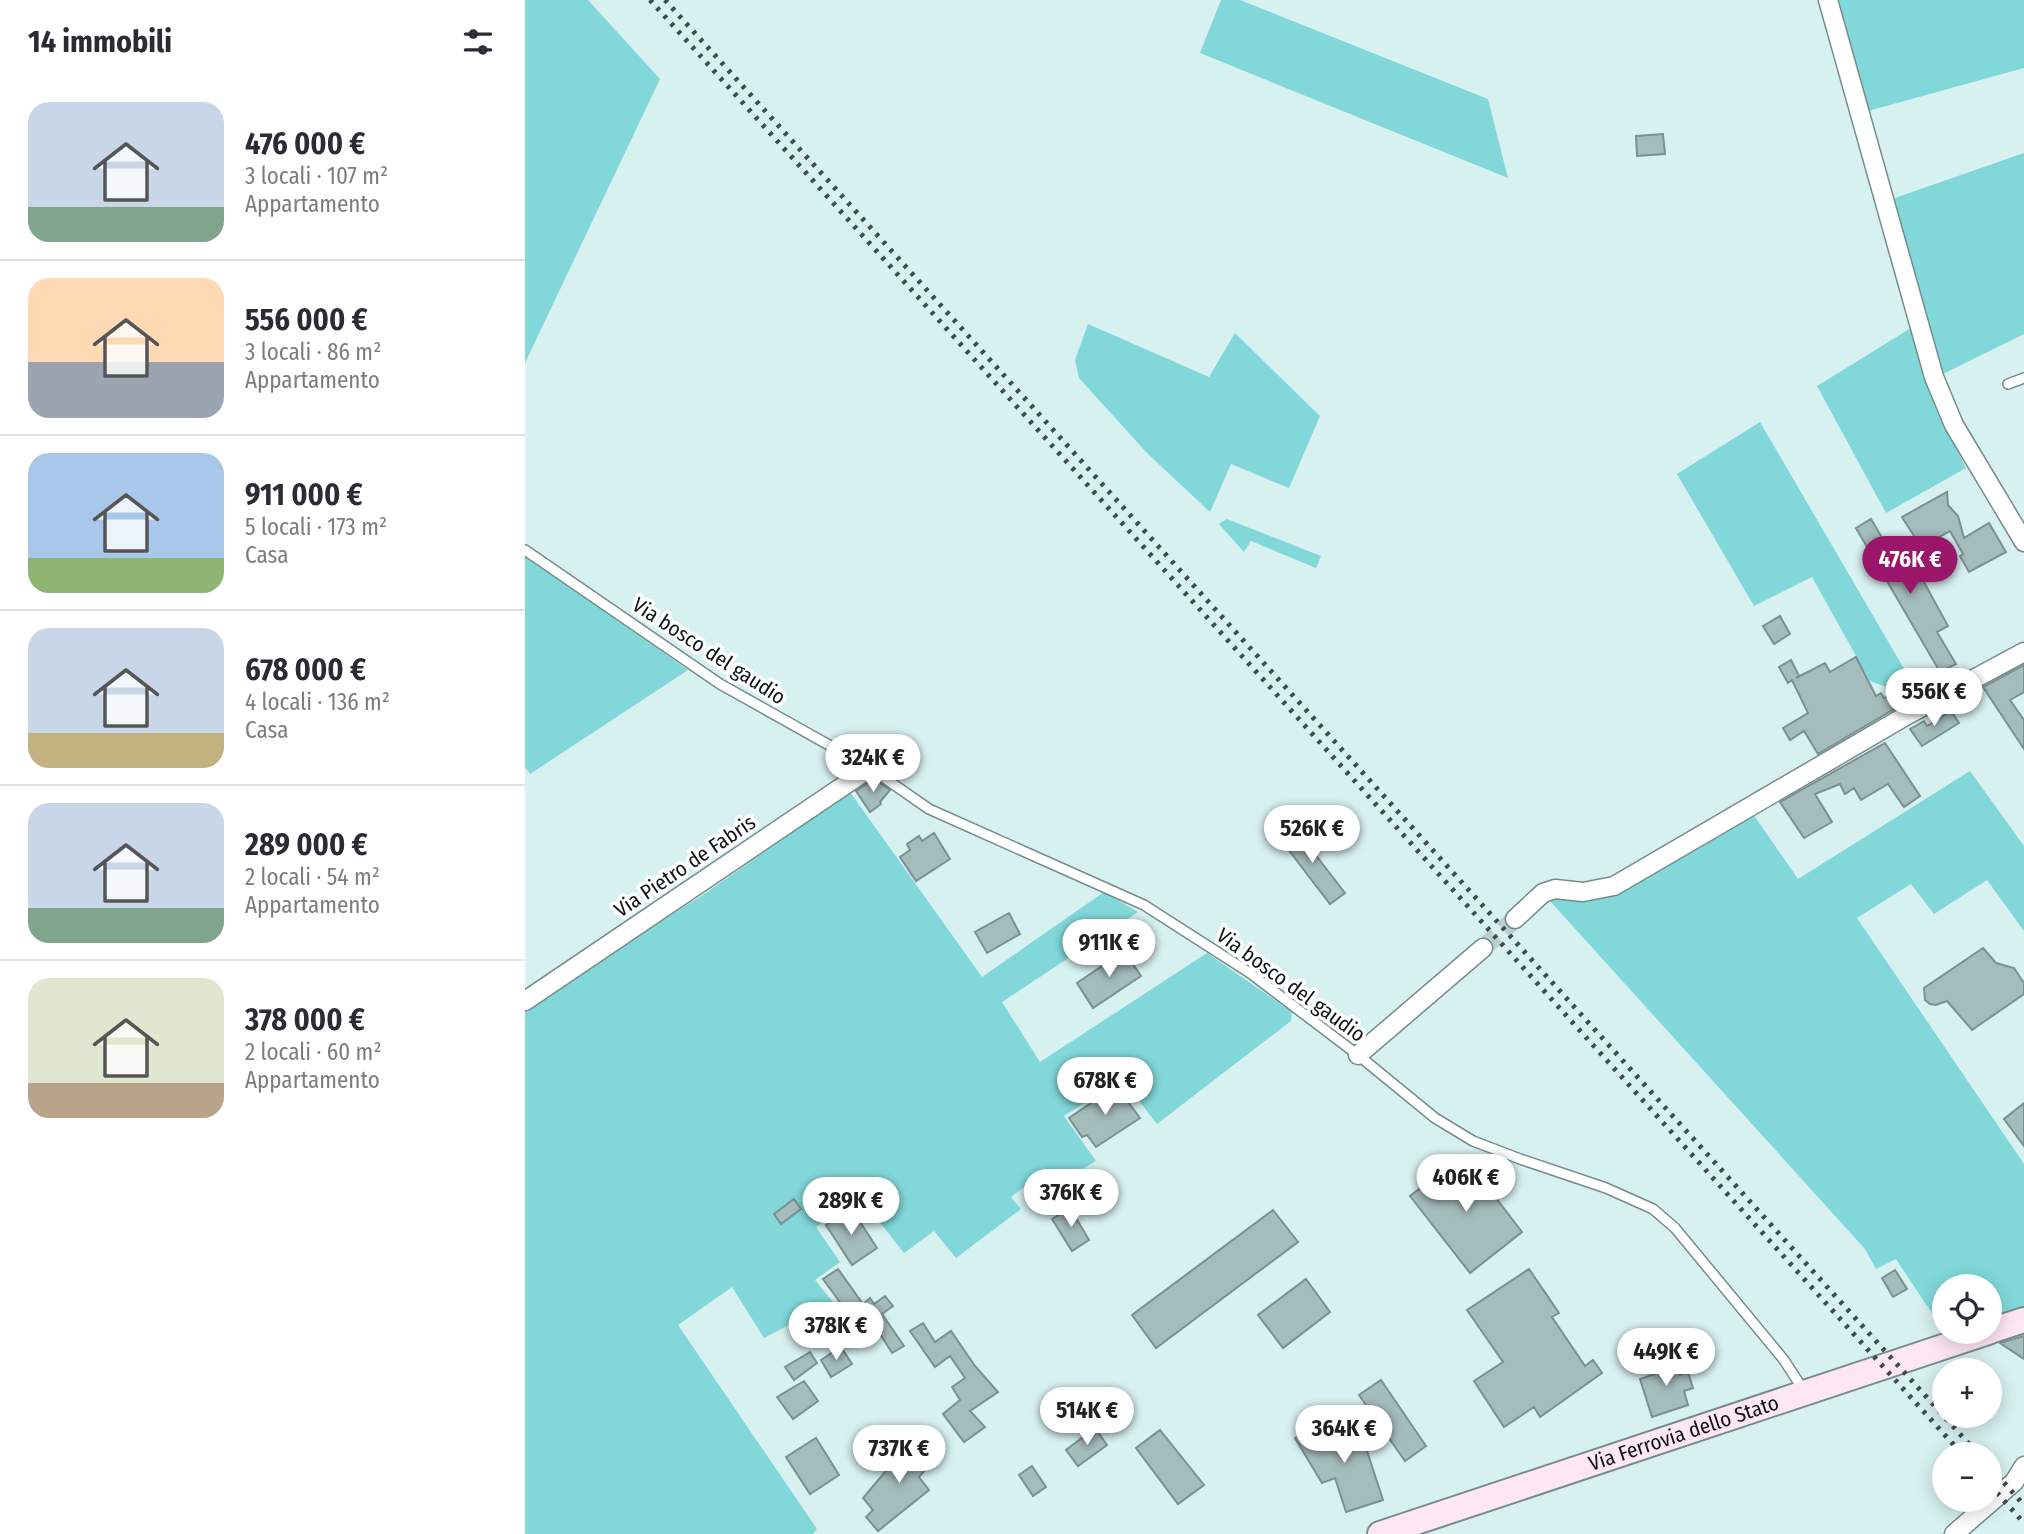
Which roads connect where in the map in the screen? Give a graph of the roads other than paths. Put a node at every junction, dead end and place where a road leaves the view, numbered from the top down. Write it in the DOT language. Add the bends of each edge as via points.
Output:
graph roads {
  1 [pos="1828,0"];
  2 [pos="2024,378"];
  3 [pos="2008,384"];
  4 [pos="2024,542"];
  5 [pos="525,550"];
  6 [pos="2024,652"];
  7 [pos="870,768"];
  8 [pos="1515,919"];
  9 [pos="1483,948"];
  10 [pos="525,1000"];
  11 [pos="1358,1055"];
  12 [pos="2024,1320"];
  13 [pos="2002,1327"];
  14 [pos="1950,1344"];
  15 [pos="1805,1393"];
  16 [pos="2024,1466"];
  17 [pos="1380,1534"];
  18 [pos="1954,1534"];
  1 -- 4 [label="street" via="1934,377 1954,425"];
  2 -- 3 [label="lane"];
  5 -- 7 [label="lane, Via bosco del gaudio" via="720,684"];
  6 -- 8 [label="street" via="1614,886 1543,893"];
  7 -- 10 [label="street, Via Pietro de Fabris"];
  7 -- 11 [label="lane, Via bosco del gaudio" via="929,809 1144,905 1250,972"];
  9 -- 11 [label="street"];
  11 -- 15 [label="lane, Via bosco del gaudio" via="1435,1118 1473,1141 1653,1209 1675,1227 1784,1360"];
  12 -- 13 [label="main road, Via Ferrovia dello Stato"];
  14 -- 15 [label="main road, Via Ferrovia dello Stato"];
  15 -- 17 [label="main road, Via Ferrovia dello Stato"];
  16 -- 18 [label="street" via="2014,1482"];
}
